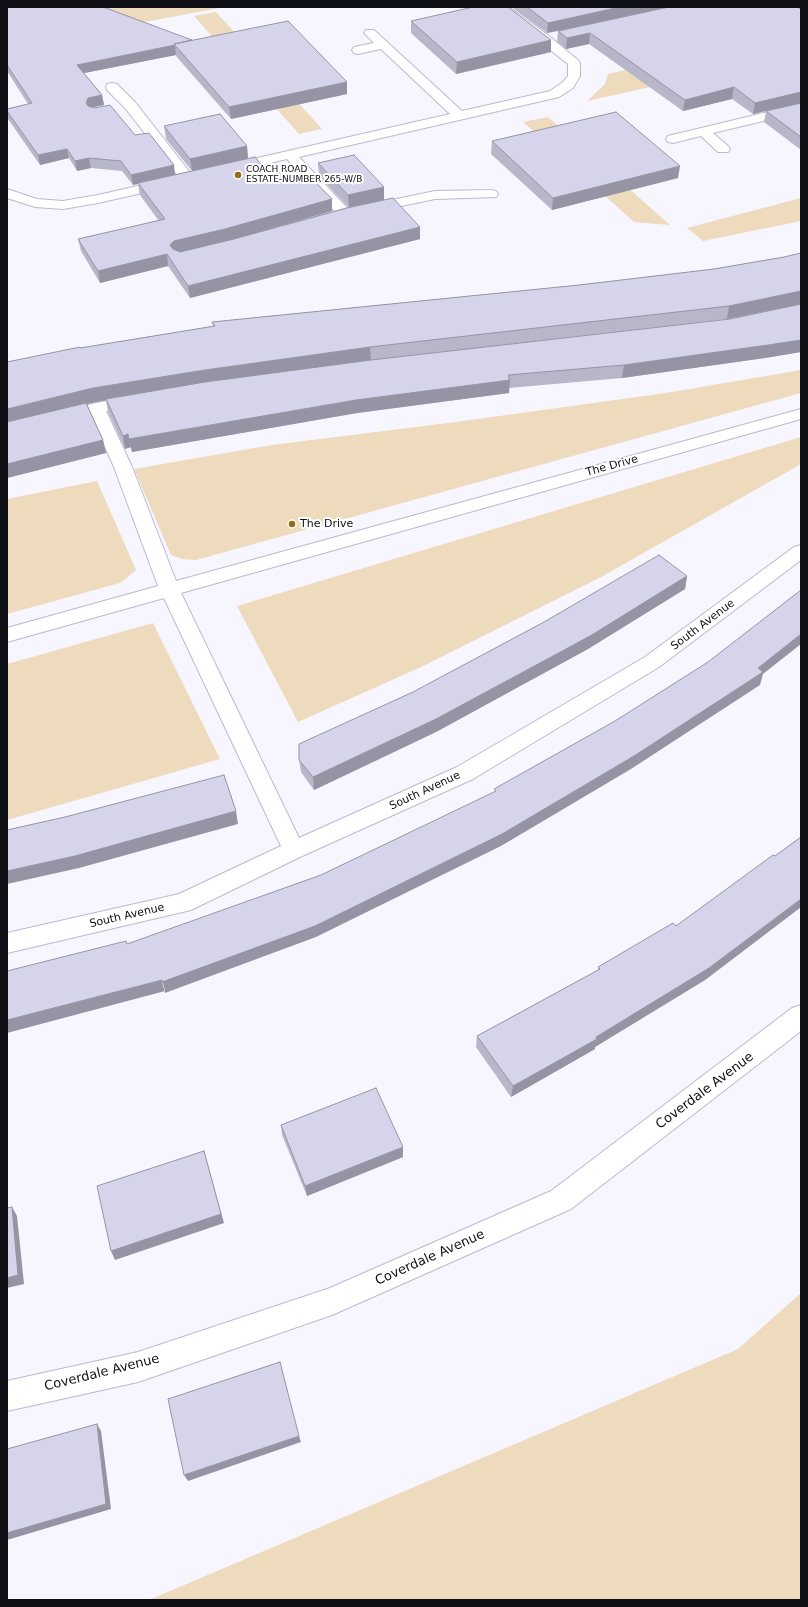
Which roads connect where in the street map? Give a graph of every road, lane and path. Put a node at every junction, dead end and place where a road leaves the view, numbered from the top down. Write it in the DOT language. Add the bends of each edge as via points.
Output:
graph roads {
  1 [pos="501,7"];
  2 [pos="370,33"];
  3 [pos="384,45"];
  4 [pos="358,50"];
  5 [pos="112,87"];
  6 [pos="130,104"];
  7 [pos="116,108"];
  8 [pos="801,108"];
  9 [pos="460,116"];
  10 [pos="704,132"];
  11 [pos="673,140"];
  12 [pos="723,149"];
  13 [pos="290,155"];
  14 [pos="216,172"];
  15 [pos="202,175"];
  16 [pos="187,178"];
  17 [pos="7,193"];
  18 [pos="491,194"];
  19 [pos="345,214"];
  20 [pos="330,218"];
  21 [pos="153,398"];
  22 [pos="96,408"];
  23 [pos="801,414"];
  24 [pos="7,429"];
  25 [pos="801,551"];
  26 [pos="169,589"];
  27 [pos="7,635"];
  28 [pos="294,850"];
  29 [pos="7,943"];
  30 [pos="801,1016"];
  31 [pos="7,1396"];
  1 -- 9 [label="street" via="551,38 574,63 574,76 568,85 554,94"];
  2 -- 3 [label="street"];
  3 -- 4 [label="street"];
  3 -- 9 [label="street"];
  5 -- 6 [label="street"];
  6 -- 7 [label="street"];
  6 -- 16 [label="street"];
  8 -- 10 [label="street"];
  9 -- 13 [label="street"];
  10 -- 11 [label="street"];
  10 -- 12 [label="street"];
  13 -- 14 [label="street"];
  13 -- 19 [label="street"];
  15 -- 16 [label="street"];
  16 -- 17 [label="street" via="63,205 35,202"];
  18 -- 19 [label="street" via="435,194"];
  19 -- 20 [label="street"];
  21 -- 22 [label="street"];
  22 -- 24 [label="street"];
  22 -- 26 [label="street" via="123,467"];
  23 -- 26 [label="street, The Drive"];
  25 -- 28 [label="street, South Avenue" via="652,662 465,773"];
  26 -- 27 [label="street, The Drive"];
  26 -- 28 [label="street"];
  28 -- 29 [label="street, South Avenue" via="183,903"];
  30 -- 31 [label="street, Coverdale Avenue" via="561,1200 332,1301 138,1367"];
}
